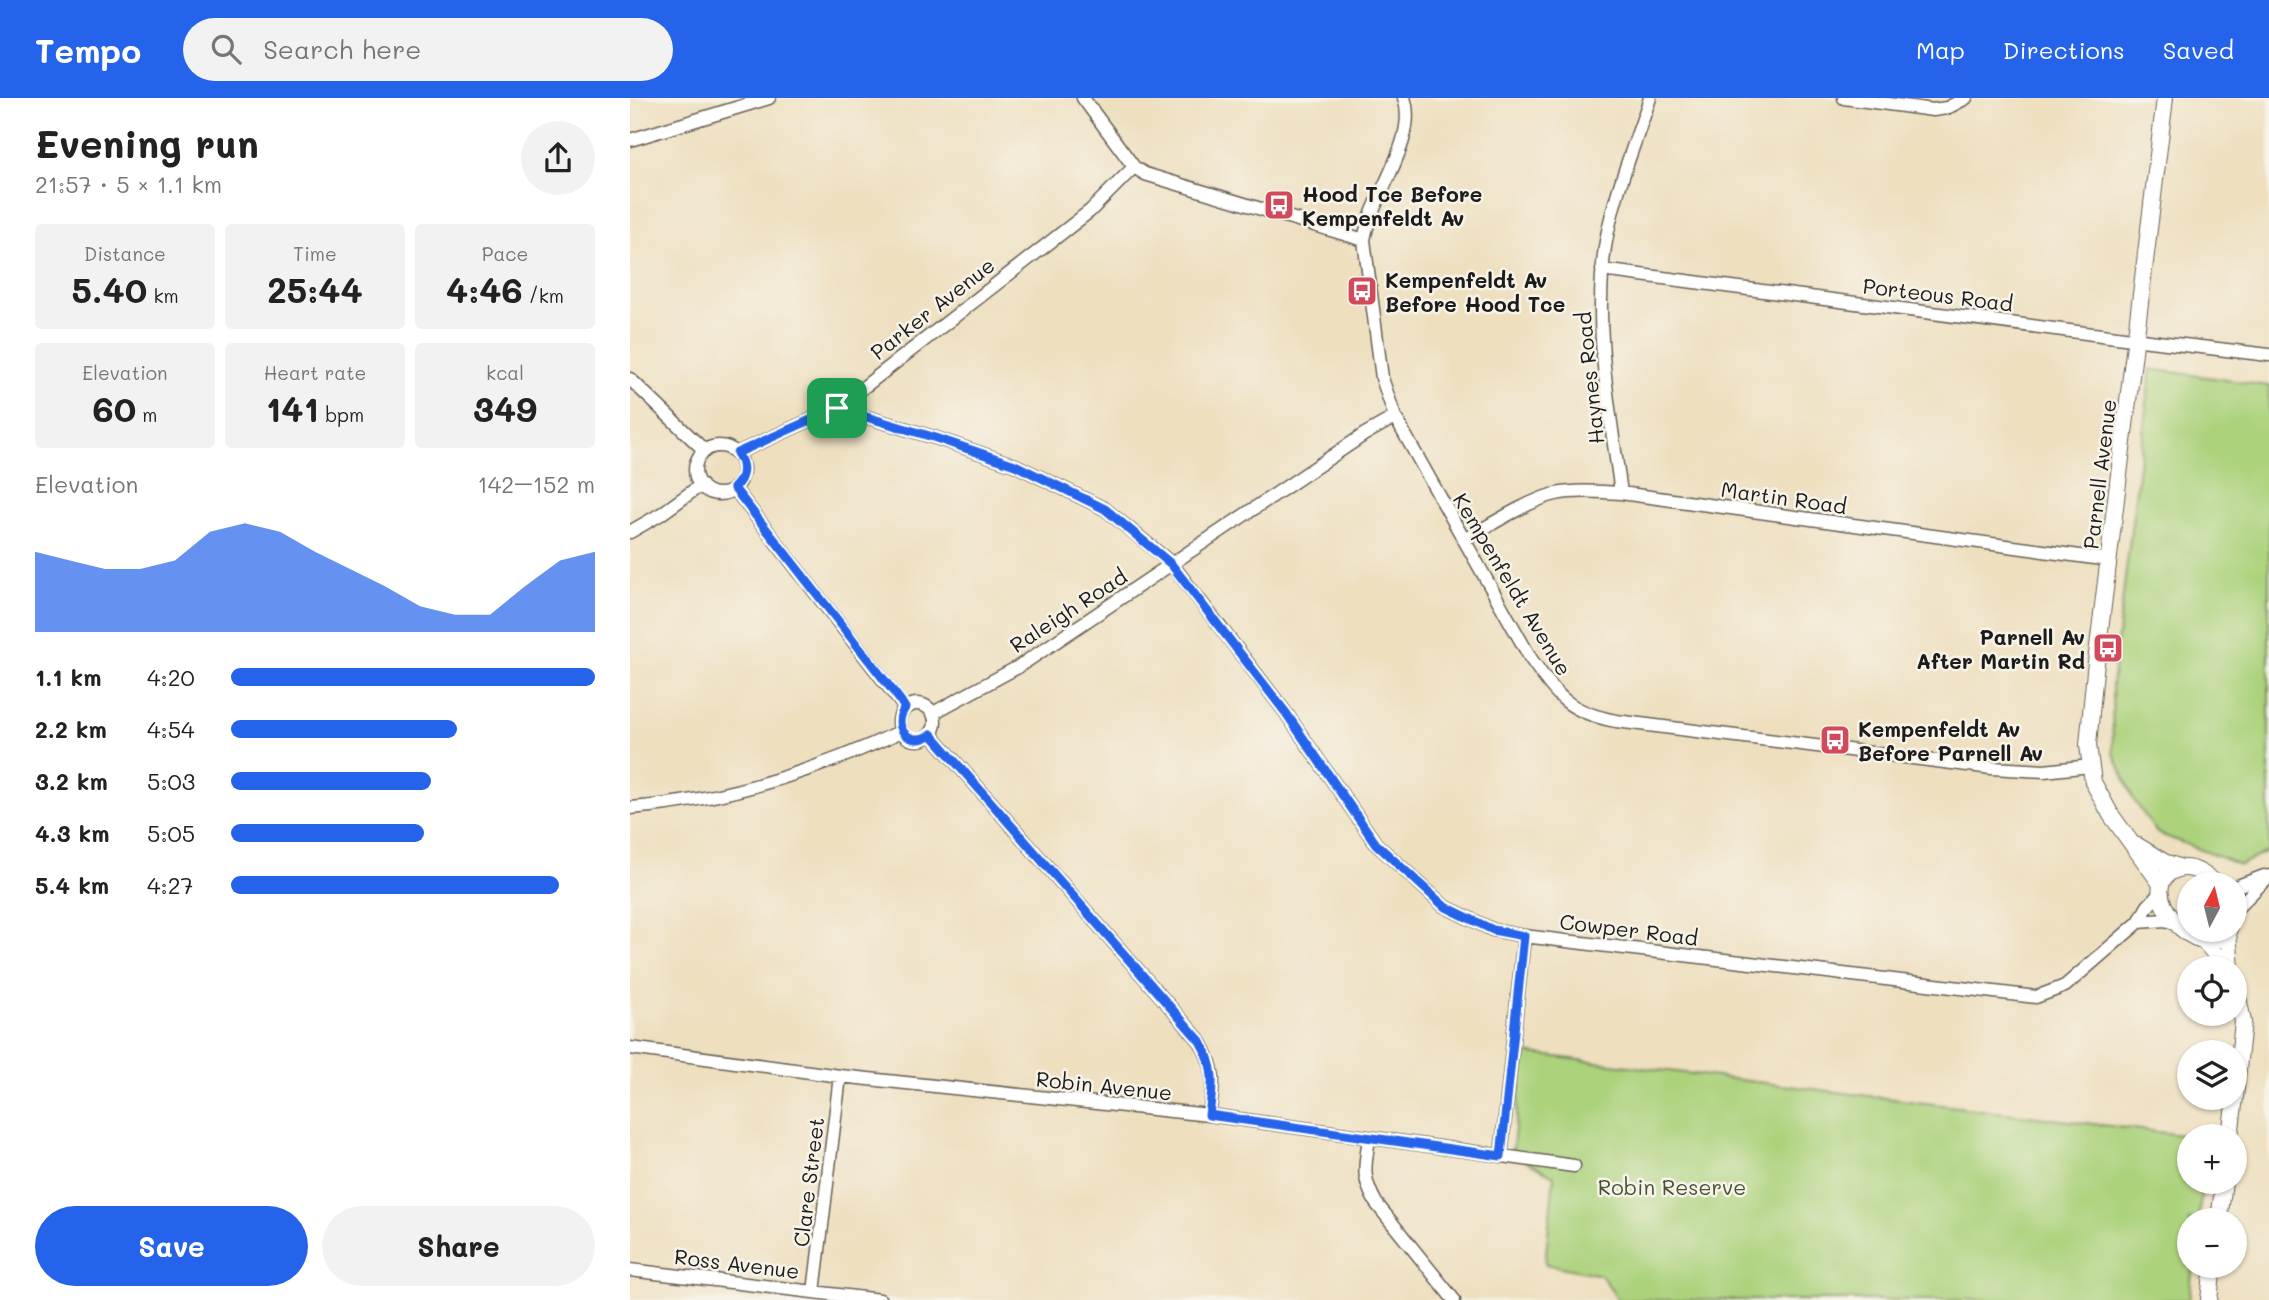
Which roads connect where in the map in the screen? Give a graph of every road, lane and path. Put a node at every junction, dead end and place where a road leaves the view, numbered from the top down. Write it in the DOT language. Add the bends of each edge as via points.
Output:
graph roads {
  1 [pos="769,98"];
  2 [pos="1083,98"];
  3 [pos="1404,98"];
  4 [pos="1650,98"];
  5 [pos="1844,98"];
  6 [pos="1966,98"];
  7 [pos="2165,98"];
  8 [pos="630,140"];
  9 [pos="1134,167"];
  10 [pos="1364,240"];
  11 [pos="1602,270"];
  12 [pos="2136,340"];
  13 [pos="2269,355"];
  14 [pos="630,379"];
  15 [pos="837,408"];
  16 [pos="1395,418"];
  17 [pos="705,451"];
  18 [pos="737,453"];
  19 [pos="701,485"];
  20 [pos="734,488"];
  21 [pos="1620,494"];
  22 [pos="630,532"];
  23 [pos="1464,540"];
  24 [pos="2109,560"];
  25 [pos="1171,564"];
  26 [pos="905,708"];
  27 [pos="933,713"];
  28 [pos="902,731"];
  29 [pos="931,734"];
  30 [pos="2090,766"];
  31 [pos="630,808"];
  32 [pos="2133,843"];
  33 [pos="2182,868"];
  34 [pos="2199,872"];
  35 [pos="2269,875"];
  36 [pos="2247,883"];
  37 [pos="2160,888"];
  38 [pos="2247,898"];
  39 [pos="2139,922"];
  40 [pos="2175,923"];
  41 [pos="1524,936"];
  42 [pos="2205,942"];
  43 [pos="2218,956"];
  44 [pos="630,1048"];
  45 [pos="840,1076"];
  46 [pos="1209,1115"];
  47 [pos="1368,1138"];
  48 [pos="1501,1156"];
  49 [pos="1574,1166"];
  50 [pos="630,1270"];
  51 [pos="2212,1278"];
  52 [pos="814,1292"];
  53 [pos="1450,1298"];
  54 [pos="880,1300"];
  55 [pos="2209,1300"];
  1 -- 8 [label="street"];
  2 -- 9 [label="street"];
  3 -- 10 [label="street, Kempenfeldt Avenue" via="1399,151 1367,222"];
  4 -- 11 [label="street, Haynes Road" via="1613,212"];
  5 -- 6 [label="street" via="1933,110"];
  7 -- 12 [label="street, Parnell Avenue"];
  9 -- 10 [label="street"];
  9 -- 15 [label="street, Parker Avenue" via="1090,211"];
  10 -- 16 [label="street, Kempenfeldt Avenue" via="1382,378"];
  11 -- 12 [label="street, Porteous Road"];
  11 -- 21 [label="street, Haynes Road" via="1600,326"];
  12 -- 13 [label="street, Porteous Road"];
  12 -- 24 [label="street, Parnell Avenue"];
  14 -- 17 [label="street"];
  15 -- 18 [label="street, Parker Avenue"];
  15 -- 25 [label="street, Cowper Road" via="1015,465 1105,509"];
  16 -- 23 [label="street, Kempenfeldt Avenue"];
  16 -- 25 [label="street, Raleigh Road" via="1364,434"];
  17 -- 18 [label="street" via="720,446"];
  17 -- 19 [label="street" via="697,461"];
  18 -- 20 [label="street" via="743,476"];
  19 -- 20 [label="street" via="719,493"];
  19 -- 22 [label="street"];
  20 -- 26 [label="street"];
  21 -- 23 [label="street, Martin Road" via="1553,494"];
  21 -- 24 [label="street, Martin Road"];
  23 -- 30 [label="street, Kempenfeldt Avenue" via="1531,659 1561,698 1593,717 2002,769"];
  24 -- 30 [label="street, Parnell Avenue" via="2090,722"];
  25 -- 27 [label="street, Raleigh Road" via="1018,667"];
  25 -- 41 [label="street, Cowper Road" via="1286,713 1376,844 1444,906 1493,930"];
  26 -- 27 [label="street" via="920,704"];
  26 -- 28 [label="street" via="900,719"];
  27 -- 29 [label="street" via="936,723"];
  28 -- 29 [label="street" via="916,740"];
  28 -- 31 [label="street" via="757,786"];
  29 -- 46 [label="street" via="1200,1041 1212,1066"];
  30 -- 32 [label="street, Parnell Avenue" via="2099,796"];
  32 -- 33 [label="street, Parnell Avenue"];
  32 -- 37 [label="street, Parnell Avenue"];
  33 -- 34 [label="street, Parnell Avenue"];
  33 -- 37 [label="street" via="2166,876"];
  35 -- 36 [label="street"];
  35 -- 38 [label="street"];
  37 -- 39 [label="street, Cowper Road"];
  37 -- 40 [label="street, Parnell Avenue" via="2166,911"];
  39 -- 40 [label="street"];
  39 -- 41 [label="street, Cowper Road" via="2065,986 2036,997"];
  41 -- 48 [label="street"];
  42 -- 43 [label="street"];
  44 -- 45 [label="street, Robin Avenue"];
  45 -- 46 [label="street, Robin Avenue"];
  45 -- 52 [label="street, Clare Street"];
  46 -- 47 [label="street, Robin Avenue"];
  47 -- 48 [label="street, Robin Avenue"];
  47 -- 53 [label="street" via="1365,1172 1376,1203"];
  48 -- 49 [label="street, Robin Avenue"];
  50 -- 52 [label="street, Ross Avenue"];
  51 -- 55 [label="street"];
  52 -- 54 [label="street, Ross Avenue"];
}
